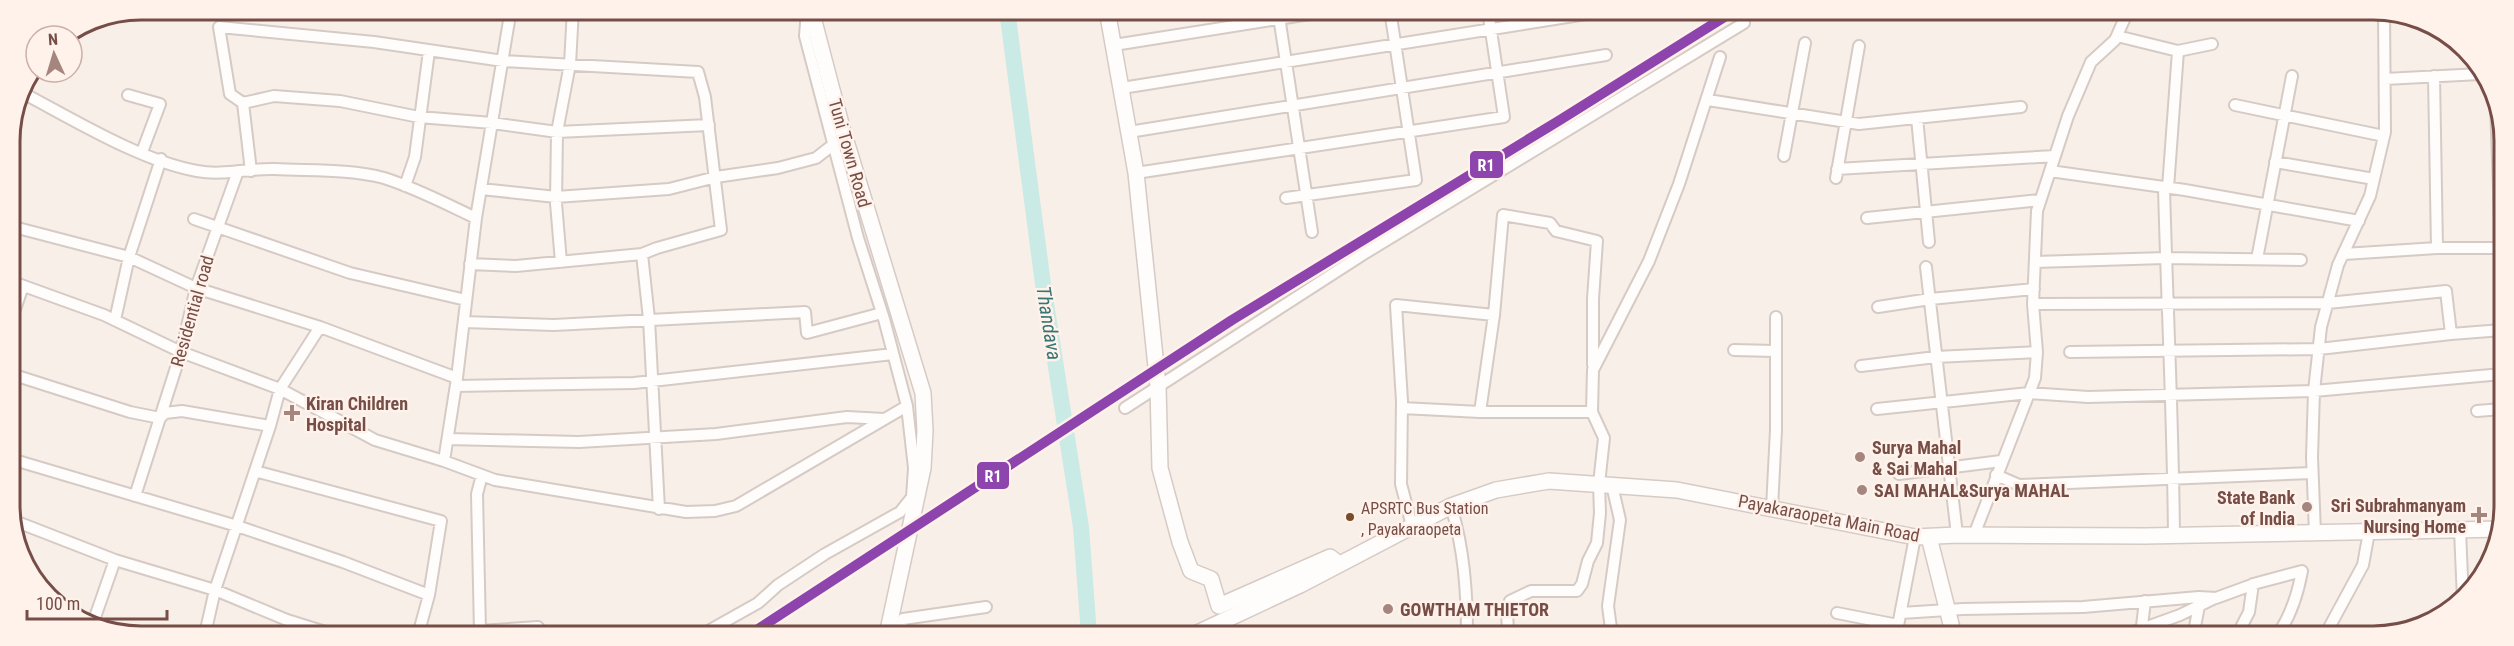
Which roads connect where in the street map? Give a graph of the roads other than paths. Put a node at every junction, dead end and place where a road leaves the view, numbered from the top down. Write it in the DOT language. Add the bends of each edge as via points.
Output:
graph roads {
  1 [pos="509,20"];
  2 [pos="572,20"];
  3 [pos="807,20"];
  4 [pos="812,20"];
  5 [pos="1109,20"];
  6 [pos="1252,20"];
  7 [pos="1280,20"];
  8 [pos="1391,20"];
  9 [pos="1490,20"];
  10 [pos="1548,20"];
  11 [pos="2124,20"];
  12 [pos="2384,20"];
  13 [pos="1744,23"];
  14 [pos="1491,29"];
  15 [pos="2117,36"];
  16 [pos="1805,43"];
  17 [pos="2212,44"];
  18 [pos="1114,45"];
  19 [pos="1395,45"];
  20 [pos="1859,46"];
  21 [pos="429,51"];
  22 [pos="2178,51"];
  23 [pos="1606,55"];
  24 [pos="1720,57"];
  25 [pos="503,61"];
  26 [pos="1286,62"];
  27 [pos="570,64"];
  28 [pos="1497,73"];
  29 [pos="2474,74"];
  30 [pos="2292,76"];
  31 [pos="2434,76"];
  32 [pos="2385,79"];
  33 [pos="1122,88"];
  34 [pos="1402,88"];
  35 [pos="28,96"];
  36 [pos="128,96"];
  37 [pos="1708,100"];
  38 [pos="243,103"];
  39 [pos="2235,105"];
  40 [pos="1293,106"];
  41 [pos="2021,107"];
  42 [pos="1791,112"];
  43 [pos="2284,114"];
  44 [pos="419,117"];
  45 [pos="1917,118"];
  46 [pos="1845,121"];
  47 [pos="492,123"];
  48 [pos="709,125"];
  49 [pos="556,132"];
  50 [pos="1129,132"];
  51 [pos="1409,132"];
  52 [pos="2384,136"];
  53 [pos="834,144"];
  54 [pos="1299,149"];
  55 [pos="141,152"];
  56 [pos="1784,156"];
  57 [pos="2055,156"];
  58 [pos="161,159"];
  59 [pos="2275,162"];
  60 [pos="1922,165"];
  61 [pos="238,171"];
  62 [pos="251,171"];
  63 [pos="2050,171"];
  64 [pos="1136,173"];
  65 [pos="716,177"];
  66 [pos="2374,179"];
  67 [pos="405,186"];
  68 [pos="2166,188"];
  69 [pos="481,189"];
  70 [pos="1306,195"];
  71 [pos="556,197"];
  72 [pos="1286,198"];
  73 [pos="2040,200"];
  74 [pos="2267,204"];
  75 [pos="1926,212"];
  76 [pos="476,218"];
  77 [pos="1867,218"];
  78 [pos="194,219"];
  79 [pos="2358,221"];
  80 [pos="218,228"];
  81 [pos="20,229"];
  82 [pos="1312,232"];
  83 [pos="1929,242"];
  84 [pos="2437,248"];
  85 [pos="2494,248"];
  86 [pos="642,254"];
  87 [pos="2344,254"];
  88 [pos="129,257"];
  89 [pos="2165,258"];
  90 [pos="2257,259"];
  91 [pos="2301,260"];
  92 [pos="561,262"];
  93 [pos="2035,262"];
  94 [pos="470,264"];
  95 [pos="1926,267"];
  96 [pos="20,285"];
  97 [pos="23,286"];
  98 [pos="196,288"];
  99 [pos="2034,289"];
  100 [pos="20,295"];
  101 [pos="1930,299"];
  102 [pos="466,300"];
  103 [pos="2328,303"];
  104 [pos="2033,304"];
  105 [pos="2166,304"];
  106 [pos="1878,307"];
  107 [pos="882,313"];
  108 [pos="1494,315"];
  109 [pos="1776,317"];
  110 [pos="649,319"];
  111 [pos="115,320"];
  112 [pos="464,322"];
  113 [pos="320,327"];
  114 [pos="2494,331"];
  115 [pos="2451,334"];
  116 [pos="2319,349"];
  117 [pos="1734,350"];
  118 [pos="2169,350"];
  119 [pos="1775,351"];
  120 [pos="181,352"];
  121 [pos="2037,352"];
  122 [pos="2070,352"];
  123 [pos="893,354"];
  124 [pos="1936,357"];
  125 [pos="1861,366"];
  126 [pos="1593,370"];
  127 [pos="2494,375"];
  128 [pos="20,377"];
  129 [pos="652,381"];
  130 [pos="456,382"];
  131 [pos="1158,386"];
  132 [pos="280,389"];
  133 [pos="2314,391"];
  134 [pos="2029,393"];
  135 [pos="2172,394"];
  136 [pos="1941,403"];
  137 [pos="908,406"];
  138 [pos="1125,408"];
  139 [pos="1402,408"];
  140 [pos="1878,409"];
  141 [pos="2494,410"];
  142 [pos="2477,411"];
  143 [pos="1480,412"];
  144 [pos="1592,412"];
  145 [pos="160,418"];
  146 [pos="885,419"];
  147 [pos="270,426"];
  148 [pos="656,437"];
  149 [pos="448,440"];
  150 [pos="444,461"];
  151 [pos="2001,461"];
  152 [pos="20,462"];
  153 [pos="1949,468"];
  154 [pos="255,471"];
  155 [pos="2312,473"];
  156 [pos="1899,474"];
  157 [pos="482,475"];
  158 [pos="1996,475"];
  159 [pos="2174,479"];
  160 [pos="1606,485"];
  161 [pos="135,496"];
  162 [pos="1451,506"];
  163 [pos="1772,508"];
  164 [pos="659,509"];
  165 [pos="21,524"];
  166 [pos="237,526"];
  167 [pos="1412,526"];
  168 [pos="2492,529"];
  169 [pos="2460,530"];
  170 [pos="2369,532"];
  171 [pos="2314,533"];
  172 [pos="1958,535"];
  173 [pos="1974,535"];
  174 [pos="2174,536"];
  175 [pos="1922,537"];
  176 [pos="115,560"];
  177 [pos="1339,564"];
  178 [pos="2253,584"];
  179 [pos="2462,587"];
  180 [pos="215,590"];
  181 [pos="429,595"];
  182 [pos="2216,598"];
  183 [pos="2145,601"];
  184 [pos="2199,606"];
  185 [pos="986,607"];
  186 [pos="1947,610"];
  187 [pos="1837,613"];
  188 [pos="1901,613"];
  189 [pos="95,617"];
  190 [pos="207,626"];
  191 [pos="307,626"];
  192 [pos="420,626"];
  193 [pos="480,626"];
  194 [pos="717,626"];
  195 [pos="889,626"];
  196 [pos="901,626"];
  197 [pos="1212,626"];
  198 [pos="1467,626"];
  199 [pos="1508,626"];
  200 [pos="1611,626"];
  201 [pos="1880,626"];
  202 [pos="1898,626"];
  203 [pos="1951,626"];
  204 [pos="2142,626"];
  205 [pos="2156,626"];
  206 [pos="2195,626"];
  207 [pos="2242,626"];
  208 [pos="2283,626"];
  209 [pos="2330,626"];
  1 -- 25 [label="street"];
  2 -- 27 [label="street"];
  3 -- 53 [label="street" via="805,36"];
  4 -- 195 [label="street, Tuni Town Road" via="923,393 923,468"];
  5 -- 18 [label="street"];
  6 -- 18 [label="street"];
  7 -- 26 [label="street"];
  8 -- 19 [label="street"];
  9 -- 14 [label="street"];
  10 -- 14 [label="street"];
  11 -- 15 [label="street"];
  12 -- 32 [label="street"];
  13 -- 131 [label="street" via="1362,255"];
  14 -- 19 [label="street"];
  14 -- 28 [label="street"];
  15 -- 22 [label="street"];
  15 -- 57 [label="street" via="2091,62"];
  16 -- 42 [label="street"];
  17 -- 22 [label="street"];
  18 -- 33 [label="street"];
  19 -- 26 [label="street"];
  19 -- 34 [label="street"];
  20 -- 46 [label="street"];
  21 -- 25 [label="street"];
  21 -- 38 [label="street" via="299,33 219,27 230,94"];
  21 -- 44 [label="street"];
  22 -- 68 [label="street"];
  23 -- 28 [label="street"];
  24 -- 37 [label="street"];
  25 -- 27 [label="street"];
  25 -- 47 [label="street"];
  26 -- 33 [label="street"];
  26 -- 40 [label="street"];
  27 -- 48 [label="street" via="698,72"];
  27 -- 49 [label="street"];
  28 -- 34 [label="street"];
  28 -- 51 [label="street" via="1504,117"];
  29 -- 31 [label="street"];
  30 -- 43 [label="street"];
  31 -- 32 [label="street"];
  31 -- 84 [label="street"];
  32 -- 52 [label="street"];
  33 -- 50 [label="street"];
  34 -- 40 [label="street"];
  34 -- 51 [label="street"];
  35 -- 55 [label="street"];
  36 -- 55 [label="street" via="160,104"];
  37 -- 42 [label="street"];
  37 -- 126 [label="street" via="1649,261"];
  38 -- 44 [label="street" via="274,96 296,97 340,101"];
  38 -- 62 [label="street"];
  39 -- 43 [label="street"];
  40 -- 50 [label="street"];
  40 -- 54 [label="street"];
  41 -- 45 [label="street"];
  42 -- 46 [label="street"];
  42 -- 56 [label="street"];
  43 -- 52 [label="street"];
  43 -- 59 [label="street"];
  44 -- 47 [label="street"];
  44 -- 67 [label="street" via="415,157"];
  45 -- 46 [label="street" via="1859,124"];
  45 -- 60 [label="street"];
  46 -- 60 [label="street" via="1837,174"];
  47 -- 49 [label="street"];
  47 -- 69 [label="street"];
  48 -- 49 [label="street"];
  48 -- 65 [label="street"];
  49 -- 71 [label="street"];
  50 -- 64 [label="street"];
  51 -- 54 [label="street"];
  51 -- 70 [label="street" via="1416,180"];
  52 -- 66 [label="street"];
  53 -- 65 [label="street" via="816,158"];
  53 -- 107 [label="street"];
  54 -- 64 [label="street"];
  54 -- 70 [label="street"];
  55 -- 58 [label="street"];
  57 -- 60 [label="street"];
  57 -- 63 [label="street"];
  58 -- 61 [label="street" via="195,171"];
  58 -- 88 [label="street"];
  59 -- 66 [label="street"];
  59 -- 74 [label="street"];
  60 -- 75 [label="street"];
  61 -- 62 [label="street"];
  61 -- 80 [label="street, Residential road"];
  62 -- 67 [label="street" via="348,173"];
  63 -- 68 [label="street"];
  63 -- 73 [label="street"];
  64 -- 131 [label="street"];
  65 -- 71 [label="street" via="669,189"];
  65 -- 86 [label="street" via="721,230"];
  66 -- 79 [label="street"];
  67 -- 76 [label="street"];
  68 -- 74 [label="street"];
  68 -- 89 [label="street"];
  69 -- 71 [label="street"];
  69 -- 76 [label="street"];
  70 -- 72 [label="street"];
  70 -- 82 [label="street"];
  71 -- 92 [label="street"];
  73 -- 75 [label="street"];
  73 -- 93 [label="street"];
  74 -- 79 [label="street"];
  74 -- 90 [label="street"];
  75 -- 77 [label="street"];
  75 -- 83 [label="street"];
  76 -- 94 [label="street"];
  78 -- 80 [label="street"];
  79 -- 87 [label="street"];
  80 -- 98 [label="street, Residential road"];
  80 -- 102 [label="street" via="350,273"];
  81 -- 88 [label="street"];
  84 -- 85 [label="street"];
  84 -- 87 [label="street"];
  86 -- 92 [label="street"];
  86 -- 110 [label="street"];
  87 -- 103 [label="street"];
  88 -- 98 [label="street"];
  88 -- 111 [label="street"];
  89 -- 90 [label="street"];
  89 -- 93 [label="street"];
  89 -- 105 [label="street"];
  90 -- 91 [label="street"];
  92 -- 94 [label="street" via="516,266"];
  93 -- 99 [label="street"];
  94 -- 102 [label="street"];
  95 -- 101 [label="street"];
  96 -- 97 [label="street"];
  97 -- 100 [label="street"];
  97 -- 111 [label="street"];
  98 -- 113 [label="street"];
  98 -- 120 [label="street, Residential road"];
  99 -- 101 [label="street"];
  99 -- 104 [label="street"];
  101 -- 106 [label="street"];
  101 -- 124 [label="street"];
  102 -- 112 [label="street"];
  103 -- 105 [label="street"];
  103 -- 115 [label="street" via="2446,291"];
  103 -- 116 [label="street"];
  104 -- 105 [label="street"];
  104 -- 121 [label="street"];
  105 -- 118 [label="street"];
  107 -- 110 [label="street" via="807,333 805,312"];
  107 -- 123 [label="street"];
  108 -- 126 [label="street" via="1503,215 1550,223 1556,231 1597,241"];
  108 -- 139 [label="street" via="1396,305"];
  108 -- 143 [label="street"];
  109 -- 119 [label="street"];
  110 -- 112 [label="street" via="554,325"];
  110 -- 129 [label="street"];
  111 -- 120 [label="street"];
  112 -- 130 [label="street"];
  113 -- 130 [label="street"];
  113 -- 132 [label="street"];
  114 -- 115 [label="street"];
  115 -- 116 [label="street"];
  116 -- 118 [label="street"];
  116 -- 133 [label="street"];
  117 -- 119 [label="street"];
  118 -- 122 [label="street"];
  118 -- 135 [label="street"];
  119 -- 163 [label="street"];
  120 -- 132 [label="street"];
  120 -- 145 [label="street, Residential road"];
  121 -- 124 [label="street"];
  121 -- 134 [label="street" via="2035,378"];
  123 -- 129 [label="street"];
  123 -- 137 [label="street"];
  124 -- 125 [label="street"];
  124 -- 136 [label="street"];
  126 -- 144 [label="street"];
  127 -- 133 [label="street"];
  128 -- 145 [label="street"];
  129 -- 130 [label="street"];
  129 -- 148 [label="street"];
  130 -- 149 [label="street"];
  131 -- 138 [label="street"];
  131 -- 177 [label="street" via="1160,468 1180,543 1191,571 1211,579 1219,606 1330,557"];
  132 -- 147 [label="street"];
  132 -- 150 [label="street" via="375,440"];
  133 -- 135 [label="street"];
  133 -- 155 [label="street"];
  134 -- 135 [label="street" via="2088,397"];
  134 -- 136 [label="street"];
  134 -- 151 [label="street"];
  135 -- 159 [label="street"];
  136 -- 140 [label="street"];
  136 -- 153 [label="street"];
  137 -- 146 [label="street"];
  137 -- 194 [label="street" via="914,468 912,497 900,512 825,554 758,603"];
  139 -- 143 [label="street"];
  139 -- 167 [label="street" via="1401,484"];
  141 -- 142 [label="street"];
  143 -- 144 [label="street"];
  144 -- 160 [label="street" via="1604,438"];
  145 -- 147 [label="street" via="165,413 182,411"];
  145 -- 161 [label="street, Residential road"];
  146 -- 148 [label="street" via="847,417 716,434"];
  146 -- 164 [label="street" via="736,506 715,511"];
  147 -- 154 [label="street"];
  148 -- 149 [label="street" via="579,442"];
  148 -- 164 [label="street"];
  149 -- 150 [label="street"];
  150 -- 157 [label="street"];
  151 -- 153 [label="street"];
  151 -- 158 [label="street"];
  152 -- 161 [label="street"];
  153 -- 156 [label="street"];
  153 -- 172 [label="street"];
  154 -- 166 [label="street"];
  154 -- 181 [label="street" via="441,521"];
  155 -- 159 [label="street"];
  155 -- 171 [label="street"];
  157 -- 164 [label="street"];
  157 -- 193 [label="street" via="477,494"];
  158 -- 159 [label="street" via="2019,485"];
  158 -- 173 [label="street"];
  159 -- 174 [label="street"];
  160 -- 162 [label="street, Payakaraopeta Main Road" via="1549,481 1496,490"];
  160 -- 163 [label="street, Payakaraopeta Main Road" via="1677,490"];
  160 -- 199 [label="street" via="1597,543 1582,584 1576,591 1531,591 1510,601"];
  160 -- 200 [label="street" via="1620,520 1608,606"];
  161 -- 166 [label="street"];
  162 -- 167 [label="street, Payakaraopeta Main Road"];
  162 -- 198 [label="street" via="1467,593"];
  163 -- 175 [label="street, Payakaraopeta Main Road"];
  165 -- 176 [label="street"];
  166 -- 180 [label="street"];
  166 -- 181 [label="street"];
  167 -- 177 [label="street, Payakaraopeta Main Road"];
  168 -- 169 [label="street, Payakaraopeta Main Road"];
  169 -- 170 [label="street, Payakaraopeta Main Road"];
  169 -- 179 [label="street"];
  170 -- 171 [label="street, Payakaraopeta Main Road"];
  170 -- 209 [label="street" via="2363,565"];
  171 -- 174 [label="street, Payakaraopeta Main Road"];
  172 -- 173 [label="street, Payakaraopeta Main Road"];
  172 -- 175 [label="street, Payakaraopeta Main Road"];
  173 -- 174 [label="street, Payakaraopeta Main Road"];
  175 -- 186 [label="street"];
  175 -- 188 [label="street"];
  176 -- 180 [label="street"];
  176 -- 189 [label="street"];
  177 -- 197 [label="street, Payakaraopeta Main Road"];
  178 -- 182 [label="street"];
  178 -- 207 [label="street" via="2249,612"];
  178 -- 208 [label="street" via="2302,571"];
  180 -- 190 [label="street"];
  180 -- 191 [label="street"];
  181 -- 192 [label="street"];
  182 -- 183 [label="street"];
  182 -- 184 [label="street"];
  183 -- 186 [label="street" via="2083,608"];
  183 -- 204 [label="street"];
  184 -- 205 [label="street"];
  184 -- 206 [label="street"];
  185 -- 196 [label="street" via="903,619"];
  186 -- 188 [label="street"];
  186 -- 203 [label="street"];
  187 -- 201 [label="street"];
  188 -- 202 [label="street"];
}
